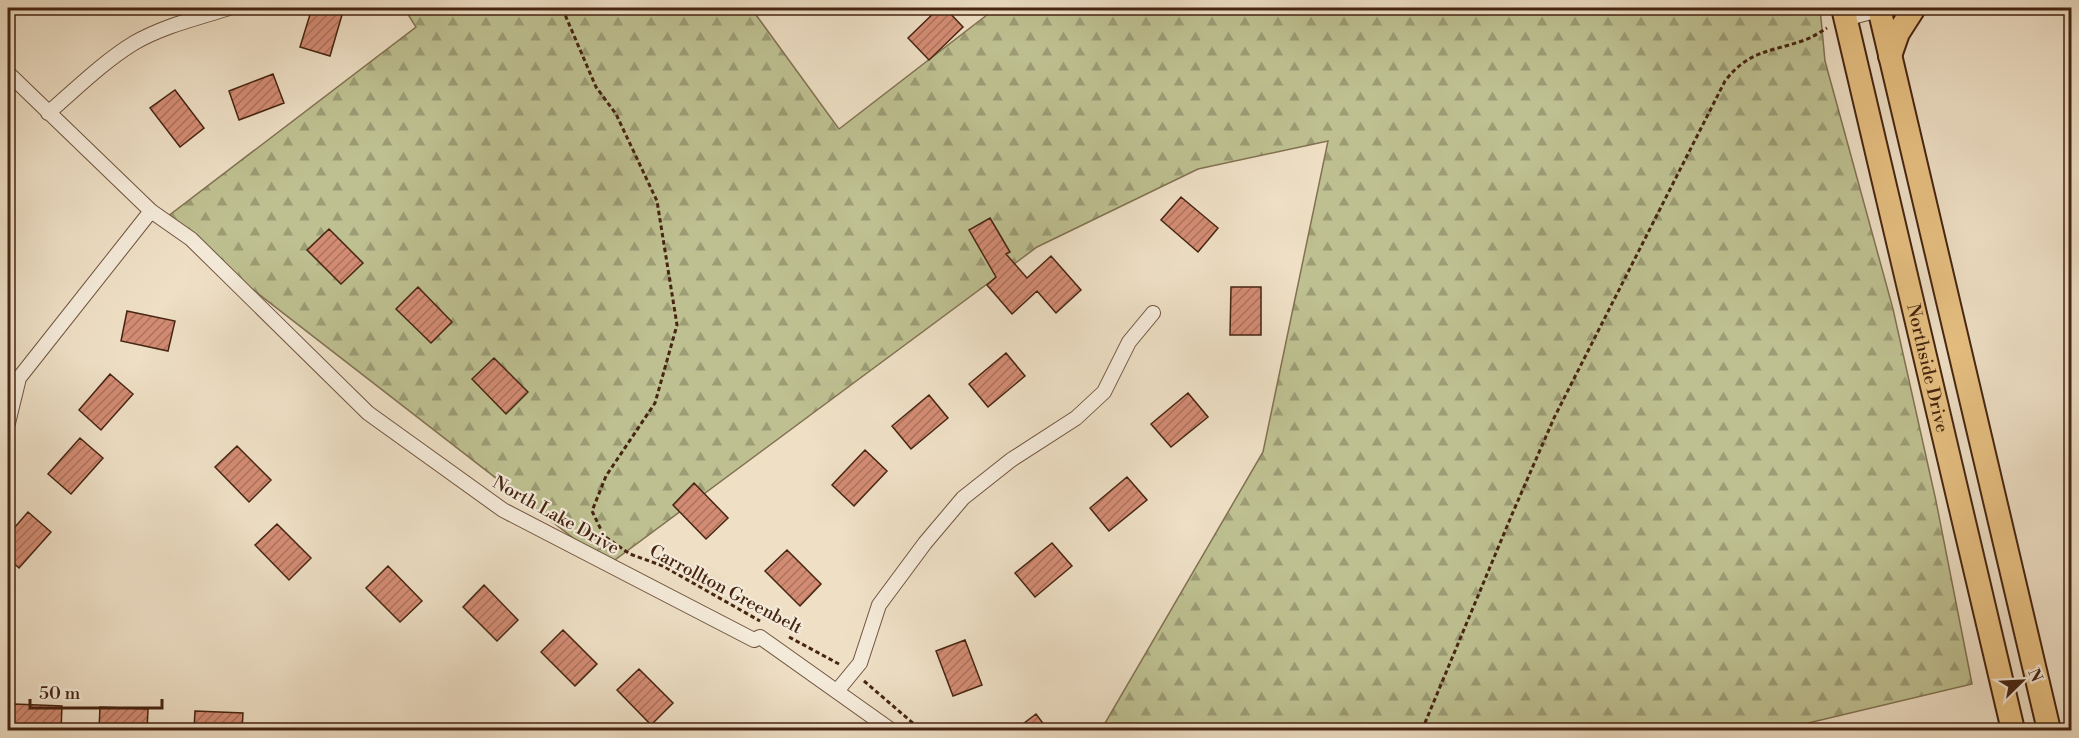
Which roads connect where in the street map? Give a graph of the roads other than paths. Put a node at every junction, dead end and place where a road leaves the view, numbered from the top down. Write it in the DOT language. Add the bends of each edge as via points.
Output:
graph roads {
  1 [pos="229,8"];
  2 [pos="1882,8"];
  3 [pos="1914,8"];
  4 [pos="1844,13"];
  5 [pos="1890,56"];
  6 [pos="8,73"];
  7 [pos="48,113"];
  8 [pos="151,211"];
  9 [pos="1153,314"];
  10 [pos="8,423"];
  11 [pos="837,691"];
  12 [pos="891,730"];
  13 [pos="2013,730"];
  14 [pos="2049,730"];
  1 -- 7 [label="street" via="135,42"];
  2 -- 4 [label="street"];
  2 -- 5 [label="highway, Northside Drive"];
  3 -- 5 [label="highway" via="1898,33"];
  4 -- 13 [label="highway, Northside Drive"];
  5 -- 14 [label="highway, Northside Drive"];
  6 -- 7 [label="street"];
  7 -- 8 [label="street"];
  8 -- 10 [label="street" via="19,378"];
  8 -- 11 [label="street, North Lake Drive" via="191,239 368,413 503,510 754,640 760,637"];
  9 -- 11 [label="street" via="1129,342 1104,392 1076,418 1011,460 963,498 925,543 879,605 860,663"];
  11 -- 12 [label="street, North Lake Drive"];
}
